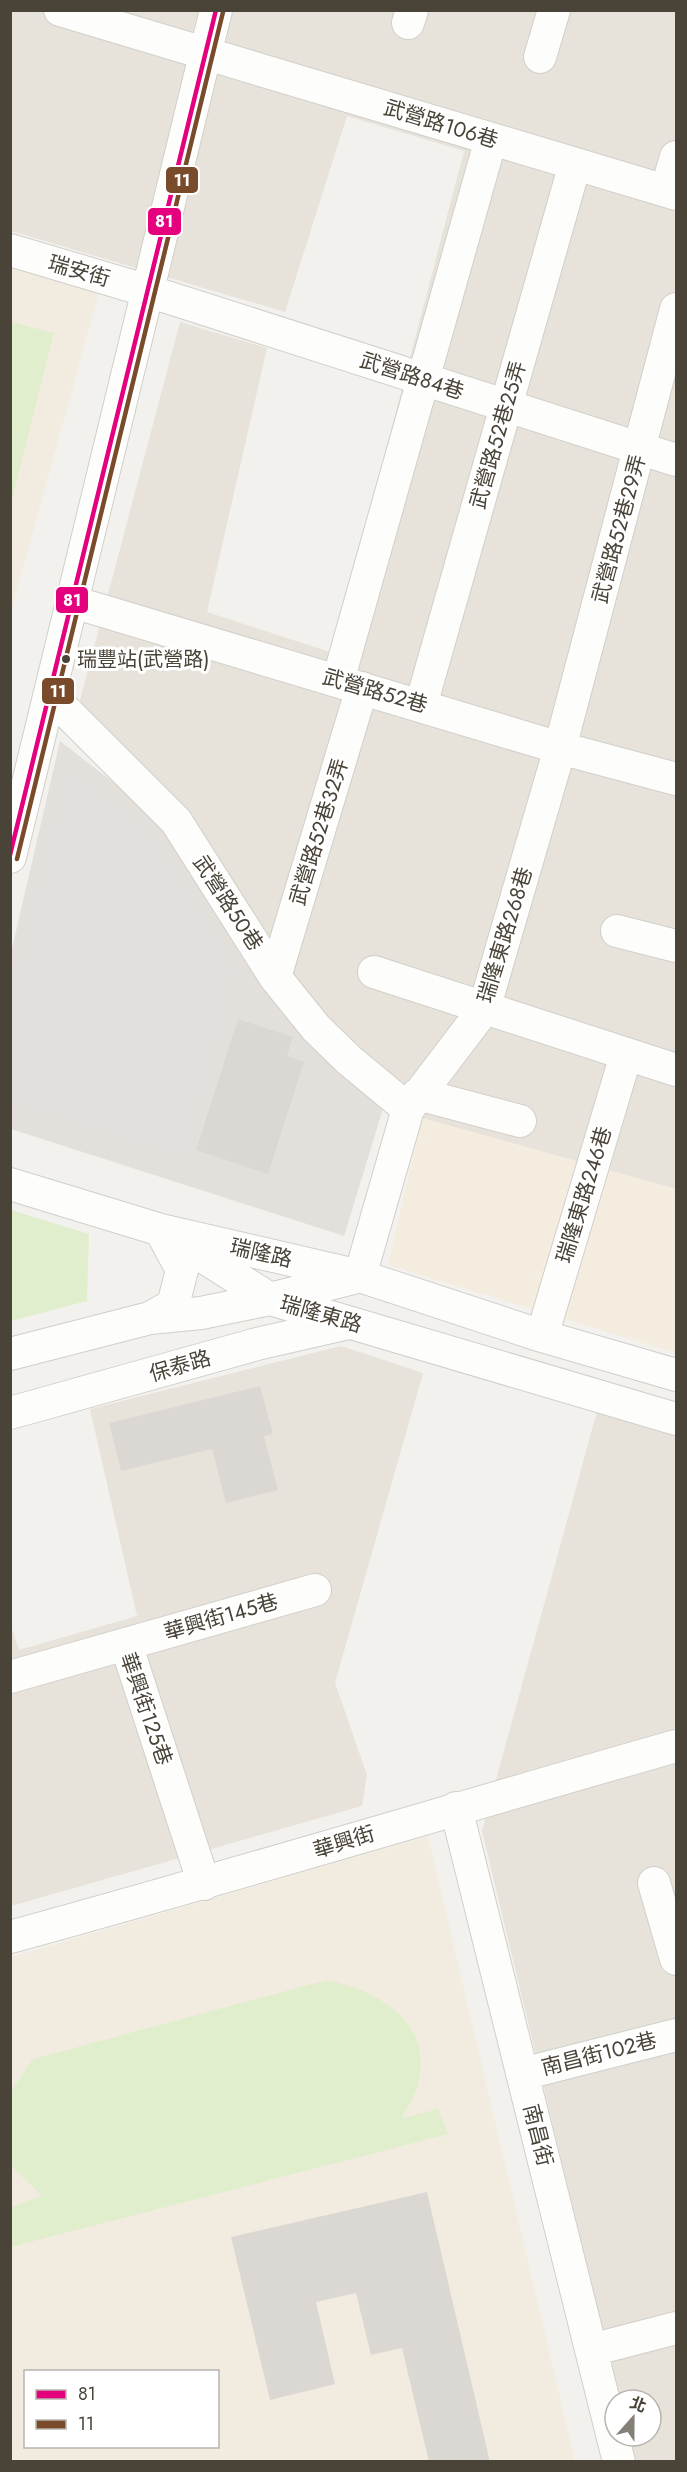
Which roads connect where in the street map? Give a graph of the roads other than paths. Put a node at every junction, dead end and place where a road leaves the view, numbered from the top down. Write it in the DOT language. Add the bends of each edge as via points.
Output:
graph roads {
  1 [pos="60,10"];
  2 [pos="216,10"];
  3 [pos="554,10"];
  4 [pos="205,54"];
  5 [pos="540,57"];
  6 [pos="491,139"];
  7 [pos="676,158"];
  8 [pos="574,164"];
  9 [pos="671,193"];
  10 [pos="10,250"];
  11 [pos="148,291"];
  12 [pos="676,309"];
  13 [pos="424,380"];
  14 [pos="506,406"];
  15 [pos="640,449"];
  16 [pos="676,460"];
  17 [pos="73,602"];
  18 [pos="350,684"];
  19 [pos="50,695"];
  20 [pos="420,705"];
  21 [pos="560,748"];
  22 [pos="676,779"];
  23 [pos="10,857"];
  24 [pos="617,931"];
  25 [pos="676,946"];
  26 [pos="374,972"];
  27 [pos="275,976"];
  28 [pos="484,1009"];
  29 [pos="626,1055"];
  30 [pos="676,1070"];
  31 [pos="413,1101"];
  32 [pos="520,1121"];
  33 [pos="10,1184"];
  34 [pos="161,1230"];
  35 [pos="281,1258"];
  36 [pos="360,1276"];
  37 [pos="270,1299"];
  38 [pos="150,1318"];
  39 [pos="350,1323"];
  40 [pos="543,1336"];
  41 [pos="257,1344"];
  42 [pos="10,1354"];
  43 [pos="676,1371"];
  44 [pos="10,1413"];
  45 [pos="676,1419"];
  46 [pos="315,1590"];
  47 [pos="126,1644"];
  48 [pos="10,1677"];
  49 [pos="676,1746"];
  50 [pos="456,1808"];
  51 [pos="654,1883"];
  52 [pos="204,1884"];
  53 [pos="10,1937"];
  54 [pos="676,1959"];
  55 [pos="676,2035"];
  56 [pos="522,2074"];
  57 [pos="676,2328"];
  58 [pos="591,2350"];
  59 [pos="619,2462"];
  1 -- 4 [label="street, 武營路106巷"];
  2 -- 4 [label="street"];
  3 -- 5 [label="street"];
  4 -- 6 [label="street, 武營路106巷"];
  4 -- 11 [label="street"];
  6 -- 8 [label="street, 武營路106巷"];
  6 -- 13 [label="street, 武營路52巷32弄"];
  7 -- 9 [label="street"];
  8 -- 9 [label="street, 武營路106巷"];
  8 -- 14 [label="street, 武營路52巷25弄"];
  10 -- 11 [label="street, 瑞安街"];
  11 -- 13 [label="street, 武營路84巷"];
  11 -- 17 [label="street"];
  12 -- 15 [label="street, 武營路52巷29弄"];
  13 -- 14 [label="street, 武營路84巷"];
  13 -- 18 [label="street, 武營路52巷32弄"];
  14 -- 15 [label="street, 武營路84巷"];
  14 -- 20 [label="street, 武營路52巷25弄"];
  15 -- 16 [label="street, 武營路84巷"];
  15 -- 21 [label="street, 武營路52巷29弄"];
  17 -- 18 [label="street, 武營路52巷"];
  17 -- 19 [label="street"];
  18 -- 20 [label="street, 武營路52巷"];
  18 -- 27 [label="street, 武營路52巷32弄"];
  19 -- 23 [label="street"];
  19 -- 27 [label="street, 武營路50巷" via="176,821"];
  20 -- 21 [label="street, 武營路52巷"];
  21 -- 22 [label="street, 武營路52巷"];
  21 -- 28 [label="street, 瑞隆東路268巷"];
  24 -- 25 [label="street"];
  26 -- 28 [label="street"];
  27 -- 31 [label="street, 武營路50巷" via="316,1028 349,1060"];
  28 -- 29 [label="street"];
  28 -- 31 [label="street, 瑞隆東路268巷"];
  29 -- 30 [label="street"];
  29 -- 40 [label="street, 瑞隆東路246巷"];
  31 -- 32 [label="street"];
  31 -- 36 [label="street, 瑞隆東路268巷"];
  33 -- 34 [label="street, 瑞隆路"];
  34 -- 35 [label="street, 瑞隆路"];
  34 -- 37 [label="street, 瑞隆路"];
  34 -- 38 [label="street" via="182,1270 173,1305"];
  35 -- 36 [label="street, 瑞隆路"];
  35 -- 37 [label="street"];
  36 -- 37 [label="street, 瑞隆東路"];
  36 -- 40 [label="street"];
  37 -- 38 [label="street" via="201,1313"];
  37 -- 39 [label="street, 瑞隆東路"];
  37 -- 41 [label="street"];
  38 -- 42 [label="street"];
  39 -- 41 [label="street, 保泰路"];
  39 -- 45 [label="street, 瑞隆東路"];
  40 -- 43 [label="street"];
  41 -- 44 [label="street, 保泰路"];
  46 -- 47 [label="street, 華興街145巷"];
  47 -- 48 [label="street, 華興街125巷"];
  47 -- 52 [label="street, 華興街125巷"];
  49 -- 50 [label="street, 華興街"];
  50 -- 52 [label="street, 華興街"];
  50 -- 56 [label="street, 南昌街"];
  51 -- 54 [label="street"];
  52 -- 53 [label="street, 華興街"];
  55 -- 56 [label="street, 南昌街102巷"];
  56 -- 58 [label="street, 南昌街"];
  57 -- 58 [label="street"];
  58 -- 59 [label="street, 南昌街"];
}
